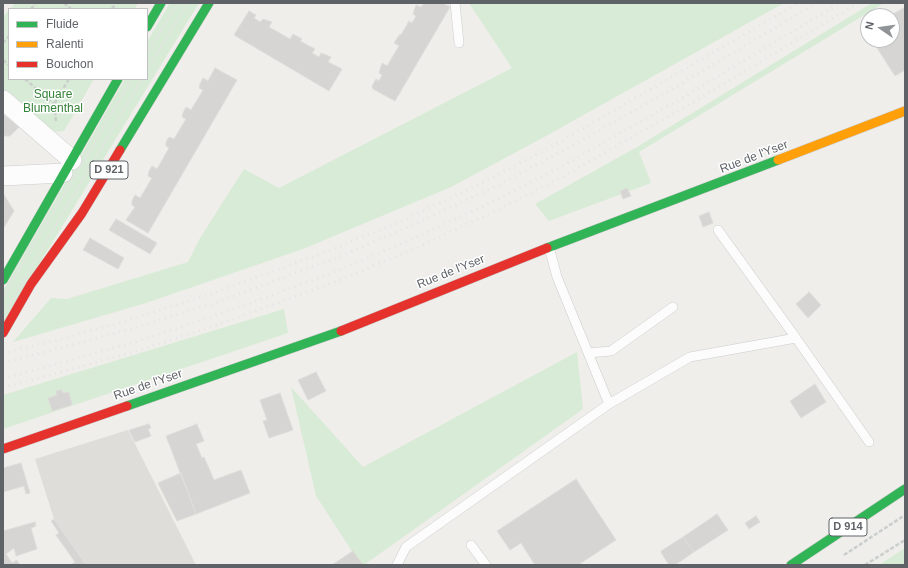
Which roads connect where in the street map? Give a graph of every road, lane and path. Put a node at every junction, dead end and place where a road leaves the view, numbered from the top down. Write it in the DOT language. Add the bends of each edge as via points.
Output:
graph roads {
  1 [pos="161,3"];
  2 [pos="209,3"];
  3 [pos="454,3"];
  4 [pos="148,25"];
  5 [pos="459,43"];
  6 [pos="26,80"];
  7 [pos="68,80"];
  8 [pos="117,80"];
  9 [pos="3,100"];
  10 [pos="905,111"];
  11 [pos="68,167"];
  12 [pos="3,176"];
  13 [pos="718,230"];
  14 [pos="549,247"];
  15 [pos="3,280"];
  16 [pos="673,307"];
  17 [pos="3,333"];
  18 [pos="796,338"];
  19 [pos="588,353"];
  20 [pos="609,404"];
  21 [pos="869,442"];
  22 [pos="3,449"];
  23 [pos="905,490"];
  24 [pos="905,515"];
  25 [pos="905,540"];
  26 [pos="470,545"];
  27 [pos="842,556"];
  28 [pos="397,565"];
  29 [pos="486,565"];
  30 [pos="792,565"];
  31 [pos="865,565"];
  1 -- 4 [label="street"];
  2 -- 17 [label="street, D 921" via="82,213 31,284"];
  3 -- 5 [label="lane"];
  6 -- 7 [label="path" via="54,104"];
  8 -- 11 [label="street, D 921"];
  9 -- 11 [label="street"];
  10 -- 14 [label="street, Rue de l'Yser"];
  11 -- 12 [label="street"];
  11 -- 15 [label="street, D 921"];
  13 -- 18 [label="lane"];
  14 -- 19 [label="lane" via="557,277"];
  14 -- 22 [label="street, Rue de l'Yser" via="325,337"];
  16 -- 19 [label="lane" via="611,351"];
  18 -- 20 [label="lane" via="690,357"];
  18 -- 21 [label="lane"];
  19 -- 20 [label="lane"];
  20 -- 28 [label="lane" via="406,547"];
  23 -- 30 [label="street, D 914"];
  24 -- 27 [label="path"];
  25 -- 31 [label="path"];
  26 -- 29 [label="lane"];
}
